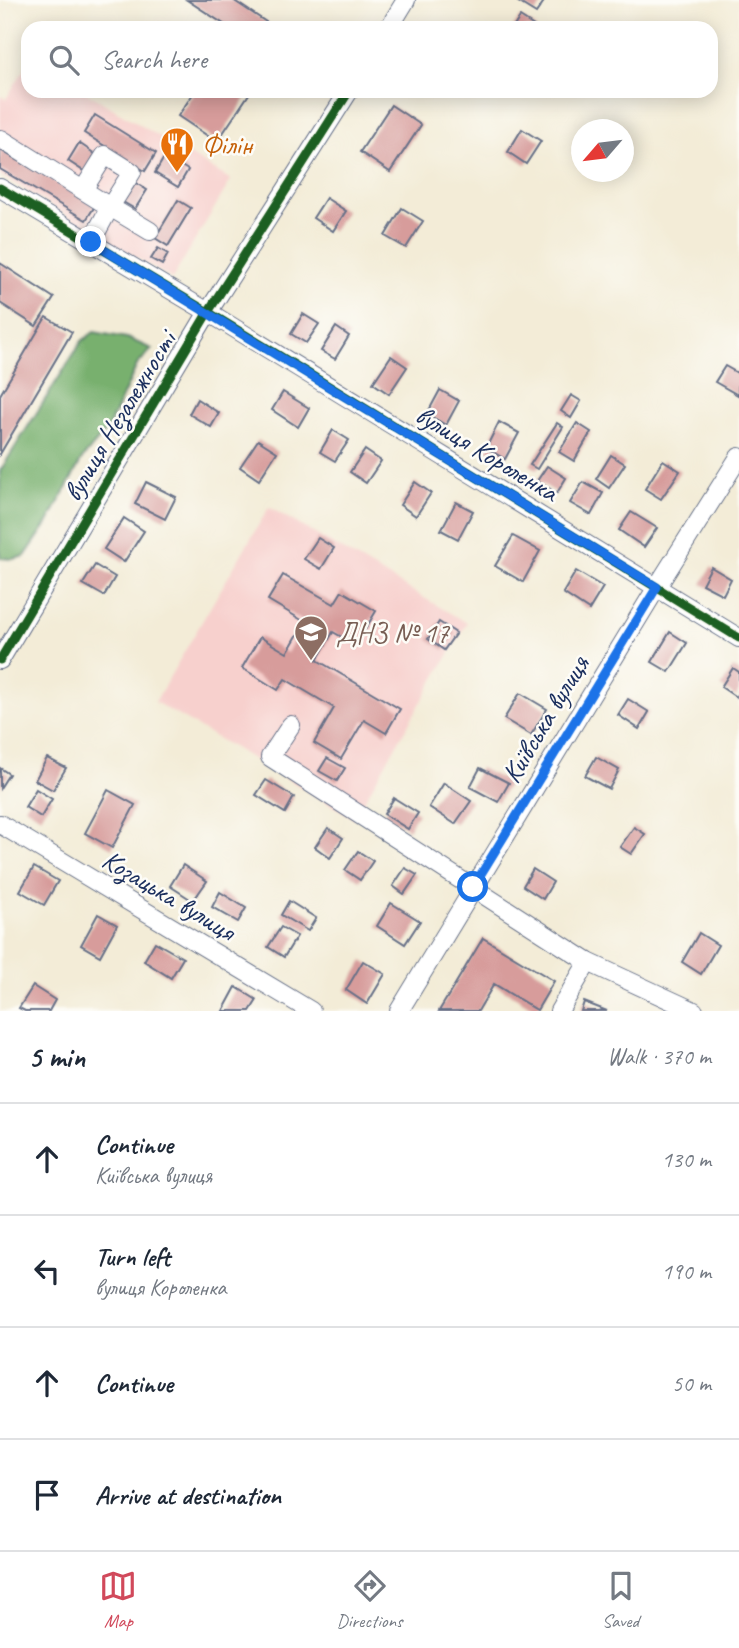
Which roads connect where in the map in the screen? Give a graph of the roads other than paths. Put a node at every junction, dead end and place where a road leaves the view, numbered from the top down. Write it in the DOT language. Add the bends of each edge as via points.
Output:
graph roads {
  1 [pos="407,0"];
  2 [pos="394,21"];
  3 [pos="345,98"];
  4 [pos="1,139"];
  5 [pos="0,188"];
  6 [pos="83,190"];
  7 [pos="110,207"];
  8 [pos="150,232"];
  9 [pos="91,242"];
  10 [pos="208,312"];
  11 [pos="739,457"];
  12 [pos="657,587"];
  13 [pos="739,638"];
  14 [pos="0,660"];
  15 [pos="291,724"];
  16 [pos="0,824"];
  17 [pos="473,887"];
  18 [pos="588,962"];
  19 [pos="311,1011"];
  20 [pos="399,1011"];
  21 [pos="559,1011"];
  22 [pos="694,1011"];
  1 -- 2 [label="street"];
  3 -- 10 [label="street, вулиця Незалежності"];
  4 -- 6 [label="street"];
  5 -- 9 [label="street, вулиця Короленка"];
  6 -- 7 [label="street"];
  6 -- 7 [label="street" via="105,155 132,172"];
  7 -- 8 [label="street"];
  7 -- 9 [label="street"];
  9 -- 10 [label="street, вулиця Короленка"];
  10 -- 12 [label="street, вулиця Короленка"];
  10 -- 14 [label="street, вулиця Незалежності"];
  11 -- 12 [label="street, Київська вулиця"];
  12 -- 13 [label="street, вулиця Короленка"];
  12 -- 17 [label="street, Київська вулиця"];
  15 -- 17 [label="street" via="270,757"];
  16 -- 19 [label="street, Козацька вулиця"];
  17 -- 18 [label="street"];
  17 -- 20 [label="street, Київська вулиця"];
  18 -- 21 [label="street"];
  18 -- 22 [label="street"];
}
